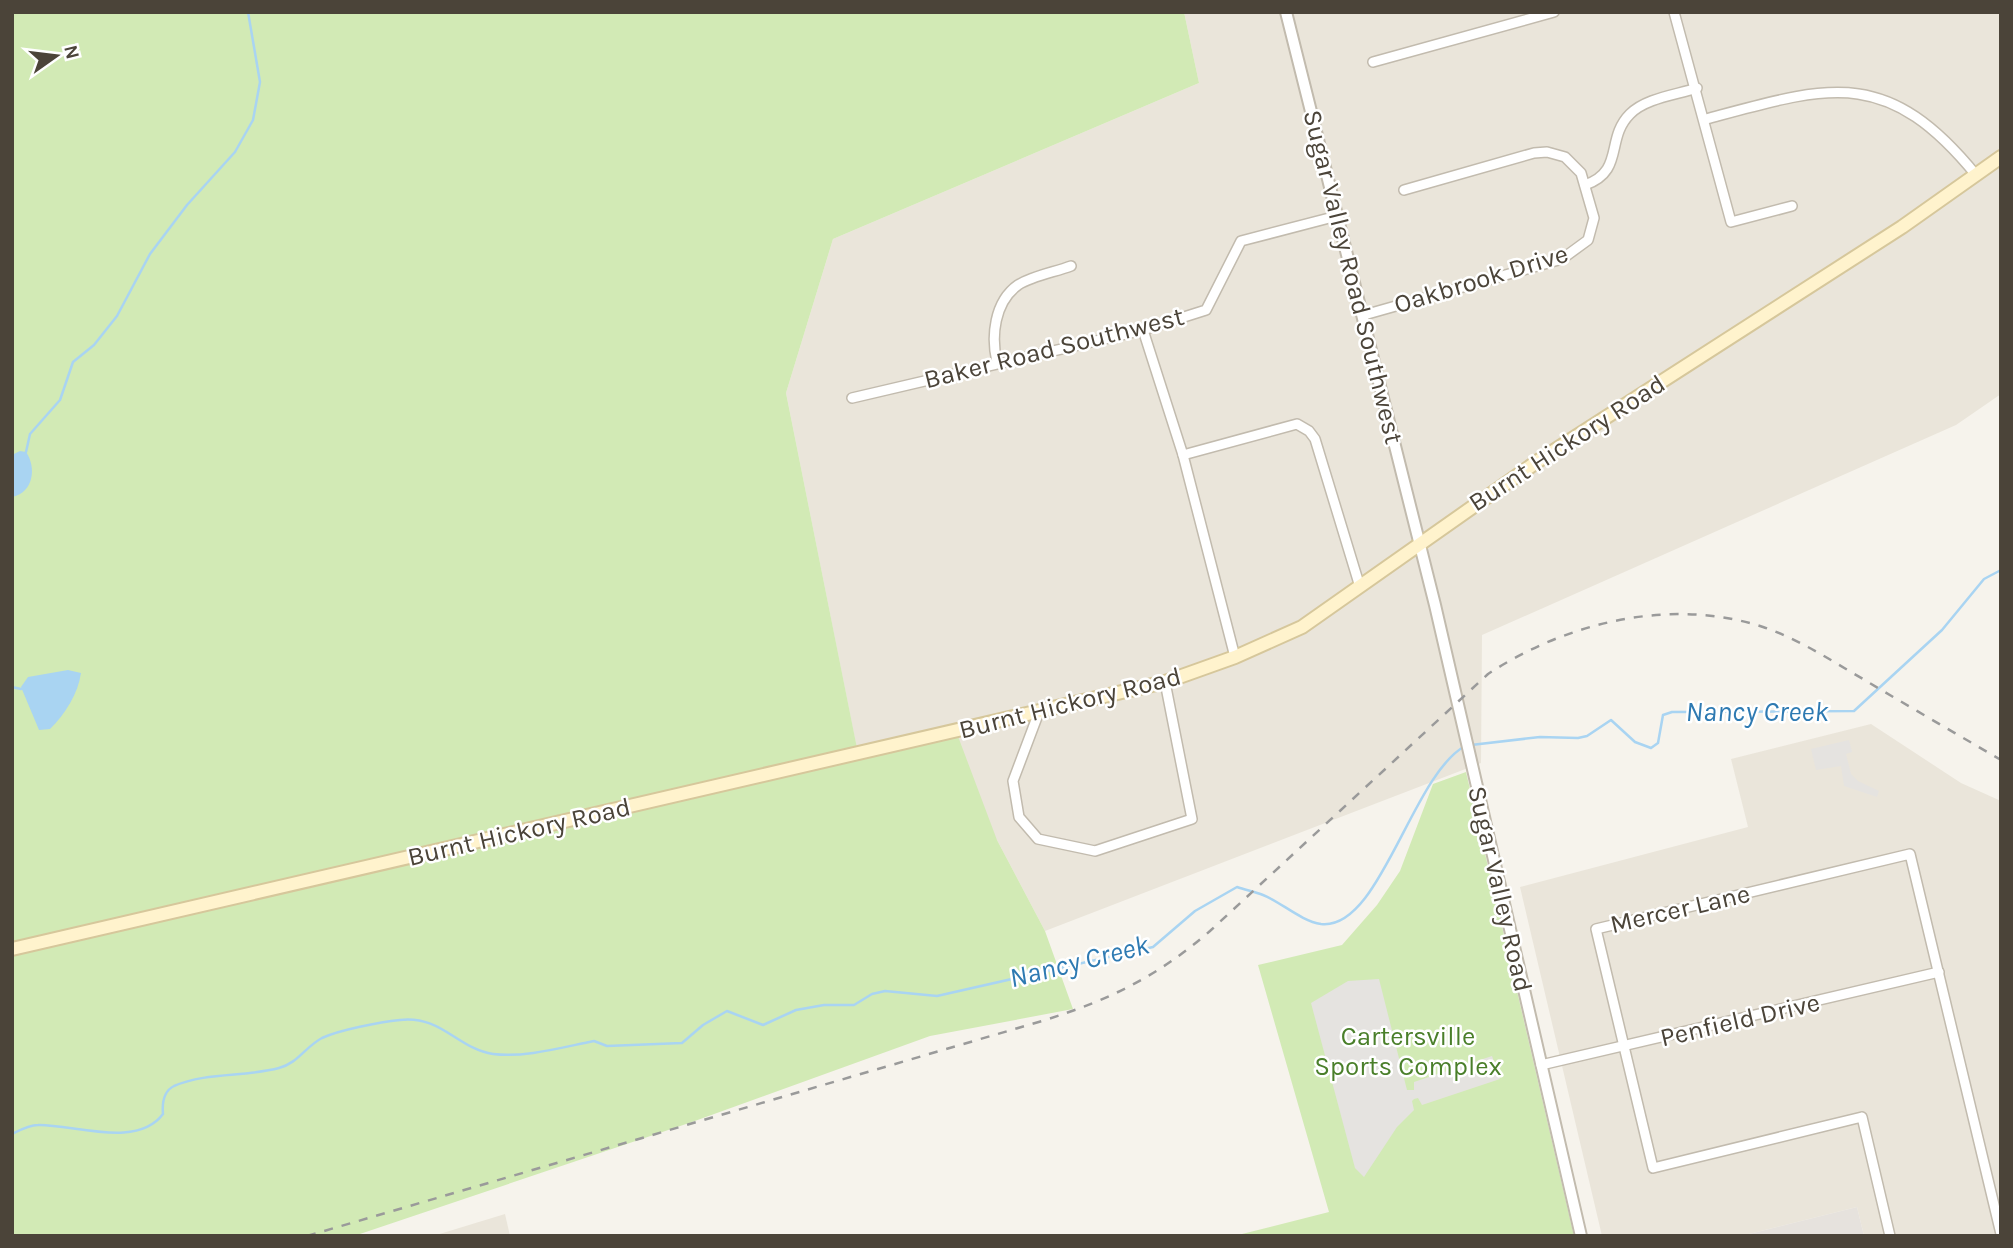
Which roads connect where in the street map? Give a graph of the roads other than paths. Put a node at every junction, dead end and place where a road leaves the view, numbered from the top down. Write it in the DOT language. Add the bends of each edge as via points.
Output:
graph roads {
  1 [pos="1286,12"];
  2 [pos="1554,12"];
  3 [pos="1675,12"];
  4 [pos="1373,62"];
  5 [pos="1697,89"];
  6 [pos="1706,119"];
  7 [pos="2001,158"];
  8 [pos="1976,176"];
  9 [pos="1585,185"];
  10 [pos="1404,190"];
  11 [pos="1792,206"];
  12 [pos="1338,216"];
  13 [pos="1071,266"];
  14 [pos="1364,315"];
  15 [pos="1143,330"];
  16 [pos="997,362"];
  17 [pos="852,398"];
  18 [pos="1183,455"];
  19 [pos="1420,542"];
  20 [pos="1360,587"];
  21 [pos="1236,657"];
  22 [pos="1165,682"];
  23 [pos="1039,712"];
  24 [pos="12,949"];
  25 [pos="1938,972"];
  26 [pos="1624,1047"];
  27 [pos="1541,1065"];
  28 [pos="1998,1214"];
  29 [pos="2001,1234"];
  30 [pos="1581,1236"];
  31 [pos="1890,1236"];
  1 -- 12 [label="street, Sugar Valley Road Southwest"];
  2 -- 4 [label="street"];
  3 -- 5 [label="street"];
  5 -- 6 [label="street"];
  5 -- 9 [label="street" via="1640,106 1629,115 1618,131 1609,168 1599,180"];
  6 -- 8 [label="street" via="1815,91 1875,97 1914,114 1936,130"];
  6 -- 11 [label="street" via="1731,222"];
  7 -- 8 [label="main road, Burnt Hickory Road"];
  8 -- 19 [label="main road, Burnt Hickory Road"];
  9 -- 10 [label="street, Oakbrook Drive" via="1574,164 1546,152"];
  9 -- 14 [label="street, Oakbrook Drive" via="1593,232 1575,252"];
  12 -- 14 [label="street, Sugar Valley Road Southwest"];
  12 -- 15 [label="street, Baker Road Southwest" via="1241,241 1206,310"];
  13 -- 16 [label="street" via="1017,286 998,312 993,345"];
  14 -- 19 [label="street, Sugar Valley Road Southwest"];
  15 -- 16 [label="street, Baker Road Southwest"];
  15 -- 18 [label="street"];
  16 -- 17 [label="street, Baker Road Southwest"];
  18 -- 20 [label="street" via="1297,424 1309,431"];
  18 -- 21 [label="street"];
  19 -- 20 [label="main road, Burnt Hickory Road"];
  19 -- 27 [label="street, Sugar Valley Road"];
  20 -- 21 [label="main road, Burnt Hickory Road" via="1302,627"];
  21 -- 22 [label="main road, Burnt Hickory Road"];
  22 -- 23 [label="main road, Burnt Hickory Road"];
  22 -- 23 [label="street" via="1192,819 1095,851 1038,839 1019,817 1013,781"];
  23 -- 24 [label="main road, Burnt Hickory Road"];
  25 -- 26 [label="street, Penfield Drive"];
  25 -- 26 [label="street, Mercer Lane" via="1910,854 1782,884 1596,929"];
  25 -- 28 [label="street, Mercer Lane"];
  26 -- 27 [label="street, Penfield Drive"];
  26 -- 31 [label="street, Mercer Lane" via="1653,1168 1863,1117"];
  27 -- 30 [label="street, Sugar Valley Road"];
  28 -- 29 [label="street, Mercer Lane"];
}
